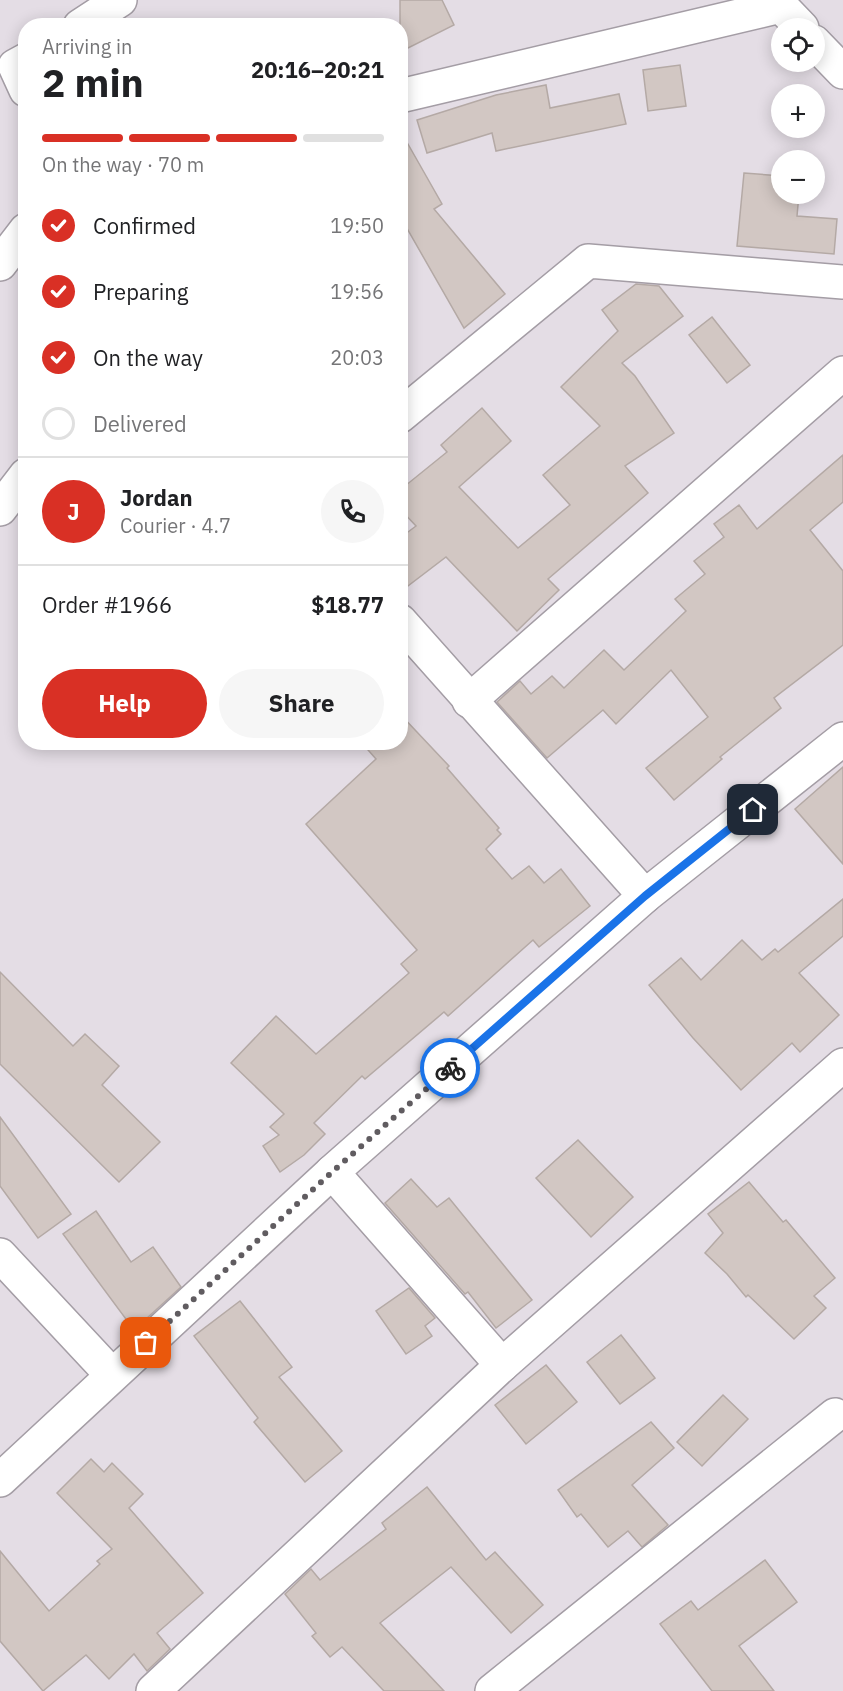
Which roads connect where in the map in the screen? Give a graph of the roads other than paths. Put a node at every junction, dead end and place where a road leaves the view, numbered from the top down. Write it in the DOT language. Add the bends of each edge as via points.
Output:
graph roads {
  1 [pos="120,0"];
  2 [pos="92,18"];
  3 [pos="792,18"];
  4 [pos="825,53"];
  5 [pos="843,72"];
  6 [pos="408,94"];
  7 [pos="18,240"];
  8 [pos="0,264"];
  9 [pos="843,282"];
  10 [pos="843,373"];
  11 [pos="408,409"];
  12 [pos="18,485"];
  13 [pos="0,509"];
  14 [pos="408,630"];
  15 [pos="469,700"];
  16 [pos="843,739"];
  17 [pos="645,896"];
  18 [pos="843,1065"];
  19 [pos="332,1172"];
  20 [pos="0,1255"];
  21 [pos="502,1365"];
  22 [pos="112,1375"];
  23 [pos="835,1415"];
  24 [pos="0,1480"];
  25 [pos="153,1691"];
  26 [pos="492,1691"];
  1 -- 2 [label="street"];
  3 -- 6 [label="street" via="781,6"];
  4 -- 5 [label="street"];
  7 -- 8 [label="street"];
  9 -- 11 [label="street" via="588,261"];
  10 -- 15 [label="street"];
  12 -- 13 [label="street"];
  14 -- 15 [label="street"];
  15 -- 17 [label="street"];
  16 -- 17 [label="street"];
  17 -- 19 [label="street"];
  18 -- 21 [label="street"];
  19 -- 21 [label="street"];
  19 -- 22 [label="street"];
  20 -- 22 [label="street"];
  21 -- 25 [label="street"];
  22 -- 24 [label="street"];
  23 -- 26 [label="street"];
}
